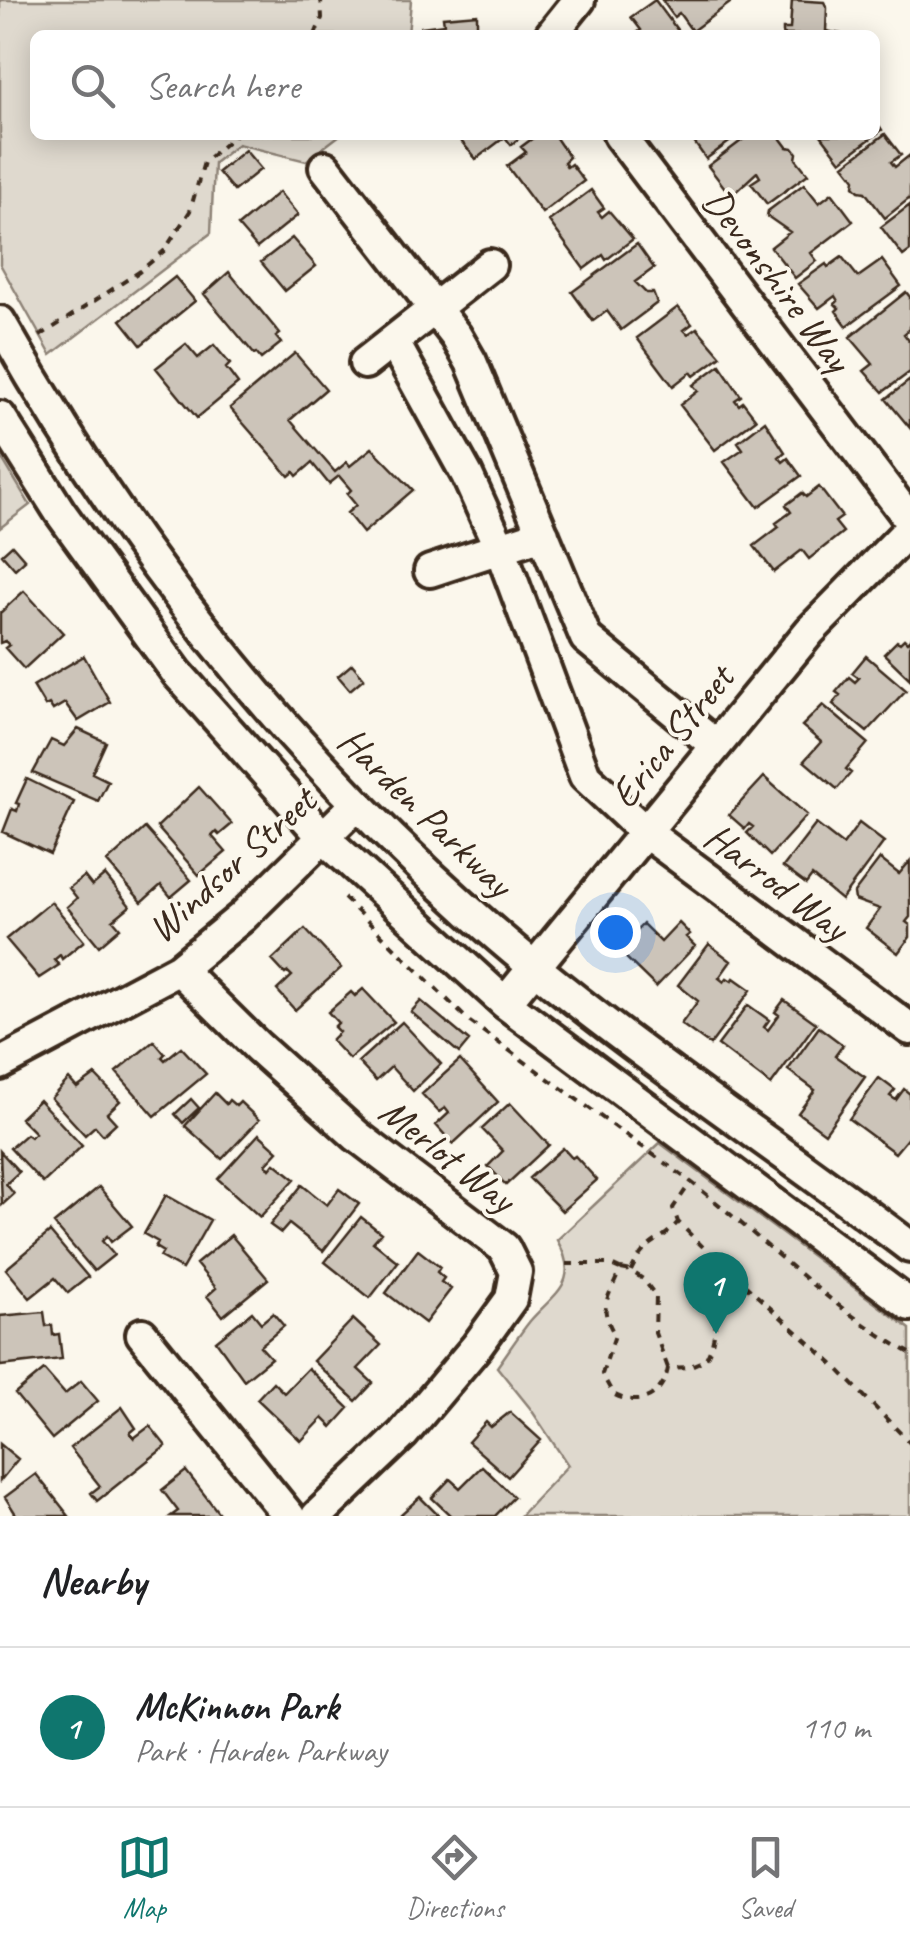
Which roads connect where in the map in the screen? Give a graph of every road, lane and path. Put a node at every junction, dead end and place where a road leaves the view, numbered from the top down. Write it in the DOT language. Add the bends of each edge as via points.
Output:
graph roads {
  1 [pos="321,0"];
  2 [pos="579,0"];
  3 [pos="317,30"];
  4 [pos="555,30"];
  5 [pos="228,140"];
  6 [pos="623,140"];
  7 [pos="324,167"];
  8 [pos="490,265"];
  9 [pos="434,308"];
  10 [pos="0,322"];
  11 [pos="36,339"];
  12 [pos="393,341"];
  13 [pos="365,363"];
  14 [pos="0,417"];
  15 [pos="910,520"];
  16 [pos="910,528"];
  17 [pos="543,534"];
  18 [pos="500,548"];
  19 [pos="430,571"];
  20 [pos="714,744"];
  21 [pos="356,805"];
  22 [pos="645,832"];
  23 [pos="323,837"];
  24 [pos="344,898"];
  25 [pos="535,967"];
  26 [pos="180,968"];
  27 [pos="505,1003"];
  28 [pos="910,1030"];
  29 [pos="0,1064"];
  30 [pos="691,1182"];
  31 [pos="678,1222"];
  32 [pos="910,1248"];
  33 [pos="566,1264"];
  34 [pos="620,1269"];
  35 [pos="632,1270"];
  36 [pos="731,1272"];
  37 [pos="910,1305"];
  38 [pos="142,1334"];
  39 [pos="910,1353"];
  40 [pos="668,1368"];
  41 [pos="910,1443"];
  42 [pos="289,1516"];
  43 [pos="317,1516"];
  1 -- 3 [label="path"];
  2 -- 4 [label="street"];
  5 -- 11 [label="path" via="204,162 190,211 164,250"];
  6 -- 15 [label="street, Devonshire Way"];
  7 -- 9 [label="street"];
  8 -- 9 [label="street"];
  9 -- 12 [label="street"];
  9 -- 17 [label="street" via="471,362"];
  10 -- 21 [label="street, Harden Parkway" via="110,504 167,582 226,661"];
  12 -- 13 [label="street"];
  12 -- 18 [label="street, Harrod Way"];
  14 -- 23 [label="street" via="177,673"];
  16 -- 20 [label="street, Erica Street"];
  17 -- 18 [label="street"];
  17 -- 20 [label="street" via="590,643"];
  18 -- 19 [label="street"];
  18 -- 22 [label="street, Harrod Way" via="582,772"];
  20 -- 22 [label="street, Erica Street"];
  21 -- 23 [label="street, Windsor Street"];
  21 -- 25 [label="street, Harden Parkway"];
  22 -- 25 [label="street, Erica Street"];
  22 -- 28 [label="street, Harrod Way"];
  23 -- 26 [label="street, Windsor Street"];
  23 -- 27 [label="street"];
  24 -- 30 [label="path" via="470,1022"];
  25 -- 27 [label="street, Erica Street"];
  25 -- 32 [label="street, Harden Parkway"];
  26 -- 29 [label="street, Windsor Street"];
  26 -- 43 [label="street, Merlot Way" via="344,1125 504,1248 516,1272 511,1298 438,1394"];
  27 -- 37 [label="street"];
  30 -- 31 [label="path" via="673,1208"];
  30 -- 39 [label="path" via="820,1291"];
  31 -- 35 [label="path" via="649,1242"];
  31 -- 36 [label="path"];
  33 -- 34 [label="path"];
  34 -- 35 [label="path"];
  34 -- 40 [label="path" via="604,1303 615,1335 602,1367 607,1388 626,1401 644,1400 659,1390"];
  35 -- 40 [label="path" via="656,1296 655,1333"];
  36 -- 40 [label="path" via="721,1286 706,1360"];
  36 -- 41 [label="path"];
  38 -- 42 [label="street"];
}
